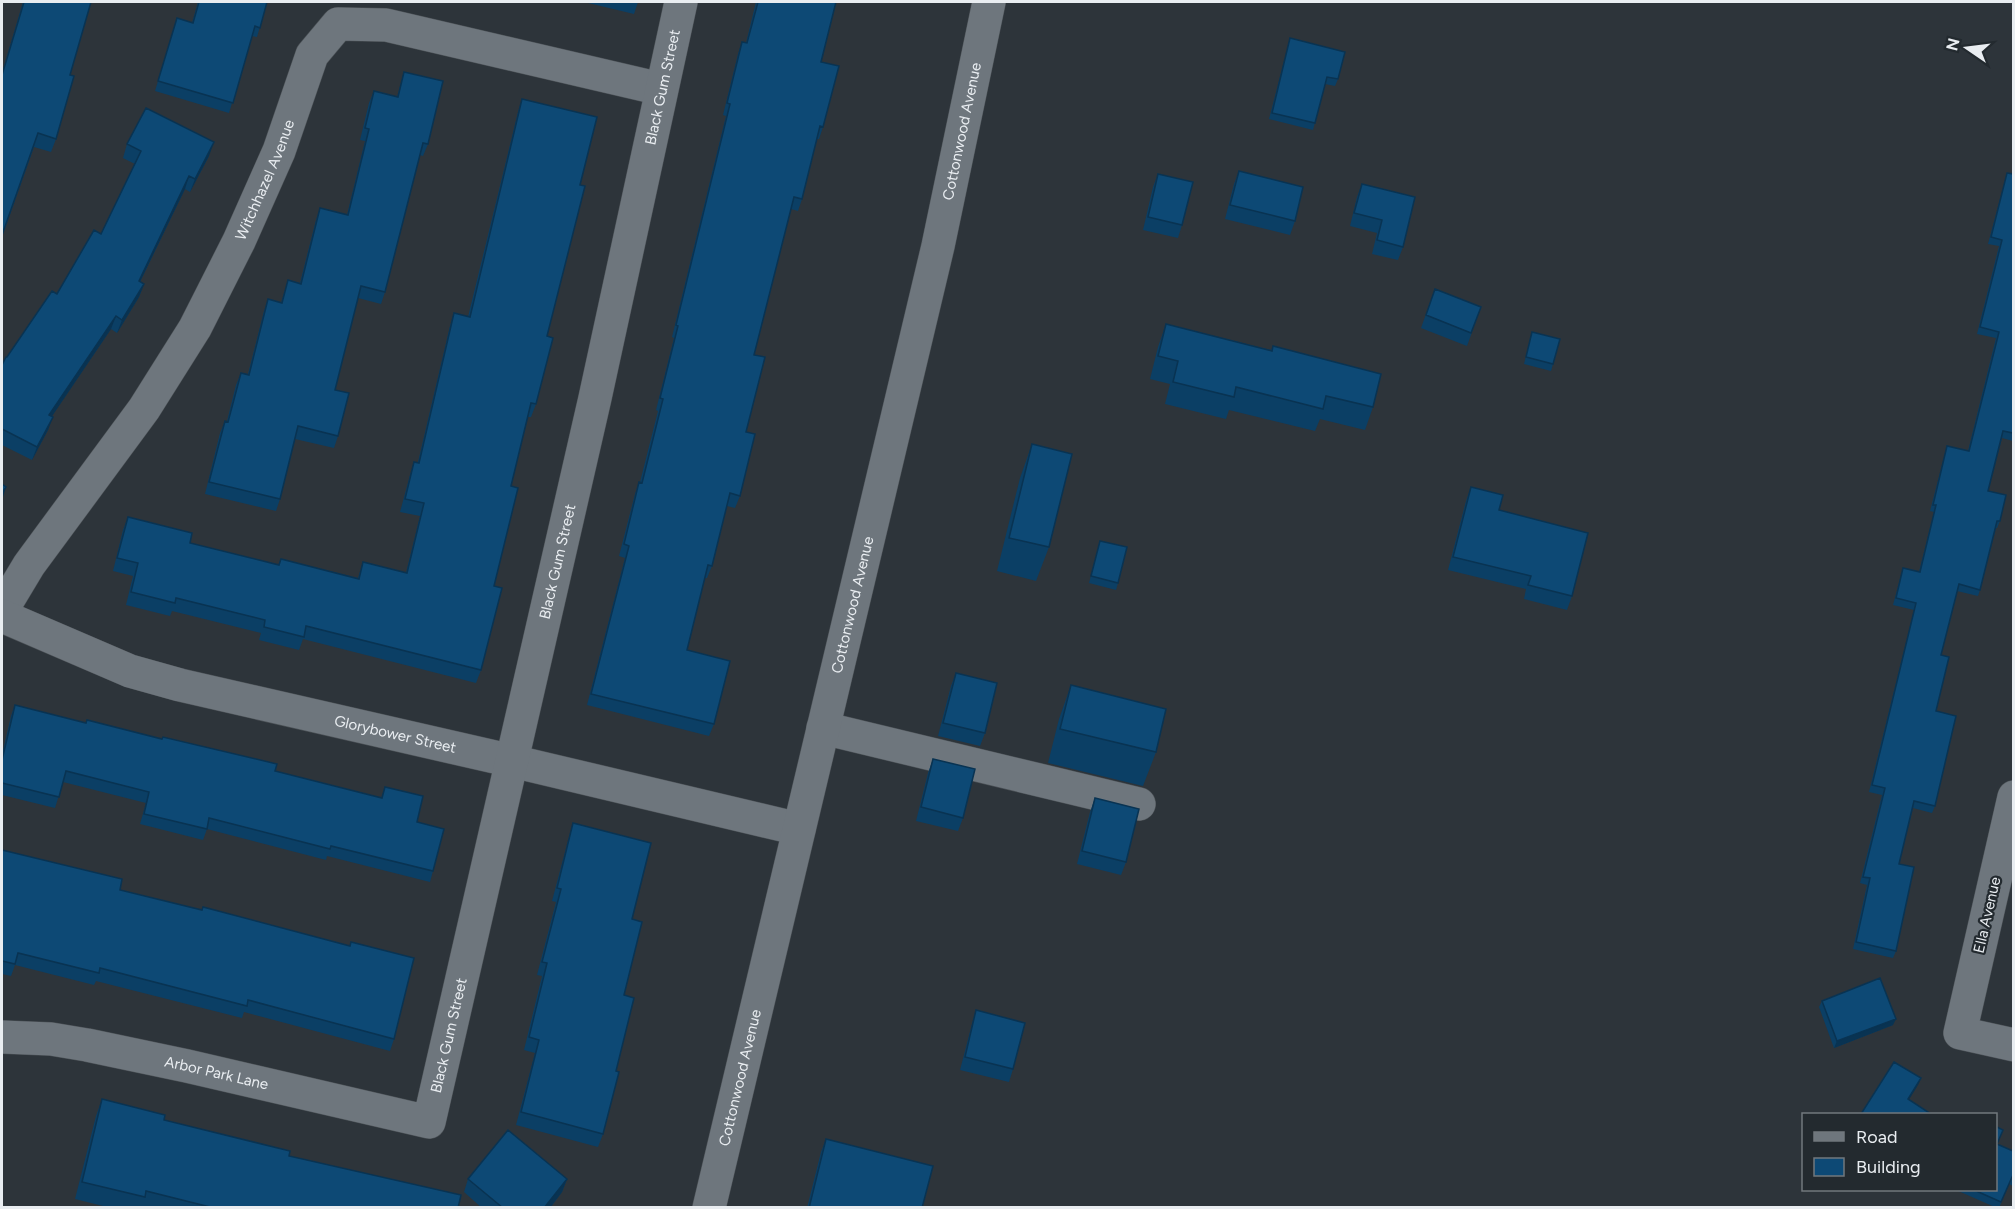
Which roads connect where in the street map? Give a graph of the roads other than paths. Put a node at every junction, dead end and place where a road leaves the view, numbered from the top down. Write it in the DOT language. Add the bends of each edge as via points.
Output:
graph roads {
  1 [pos="681,2"];
  2 [pos="989,2"];
  3 [pos="661,89"];
  4 [pos="2,610"];
  5 [pos="2,616"];
  6 [pos="823,728"];
  7 [pos="512,760"];
  8 [pos="2013,797"];
  9 [pos="1139,804"];
  10 [pos="799,829"];
  11 [pos="2,1037"];
  12 [pos="2013,1045"];
  13 [pos="429,1122"];
  14 [pos="709,1208"];
  1 -- 3 [label="street, Black Gum Street"];
  2 -- 6 [label="street, Cottonwood Avenue" via="938,246"];
  3 -- 4 [label="street, Witchhazel Avenue" via="386,25 338,24 312,55 279,151 195,328 144,409 29,565"];
  3 -- 7 [label="street, Black Gum Street" via="598,387"];
  5 -- 7 [label="street, Glorybower Street" via="140,674"];
  6 -- 9 [label="street"];
  6 -- 10 [label="street, Cottonwood Avenue"];
  7 -- 10 [label="street, Glorybower Street"];
  7 -- 13 [label="street, Black Gum Street"];
  8 -- 12 [label="street, Ella Avenue" via="1960,1033"];
  10 -- 14 [label="street, Cottonwood Avenue"];
  11 -- 13 [label="street, Arbor Park Lane" via="87,1045"];
}
